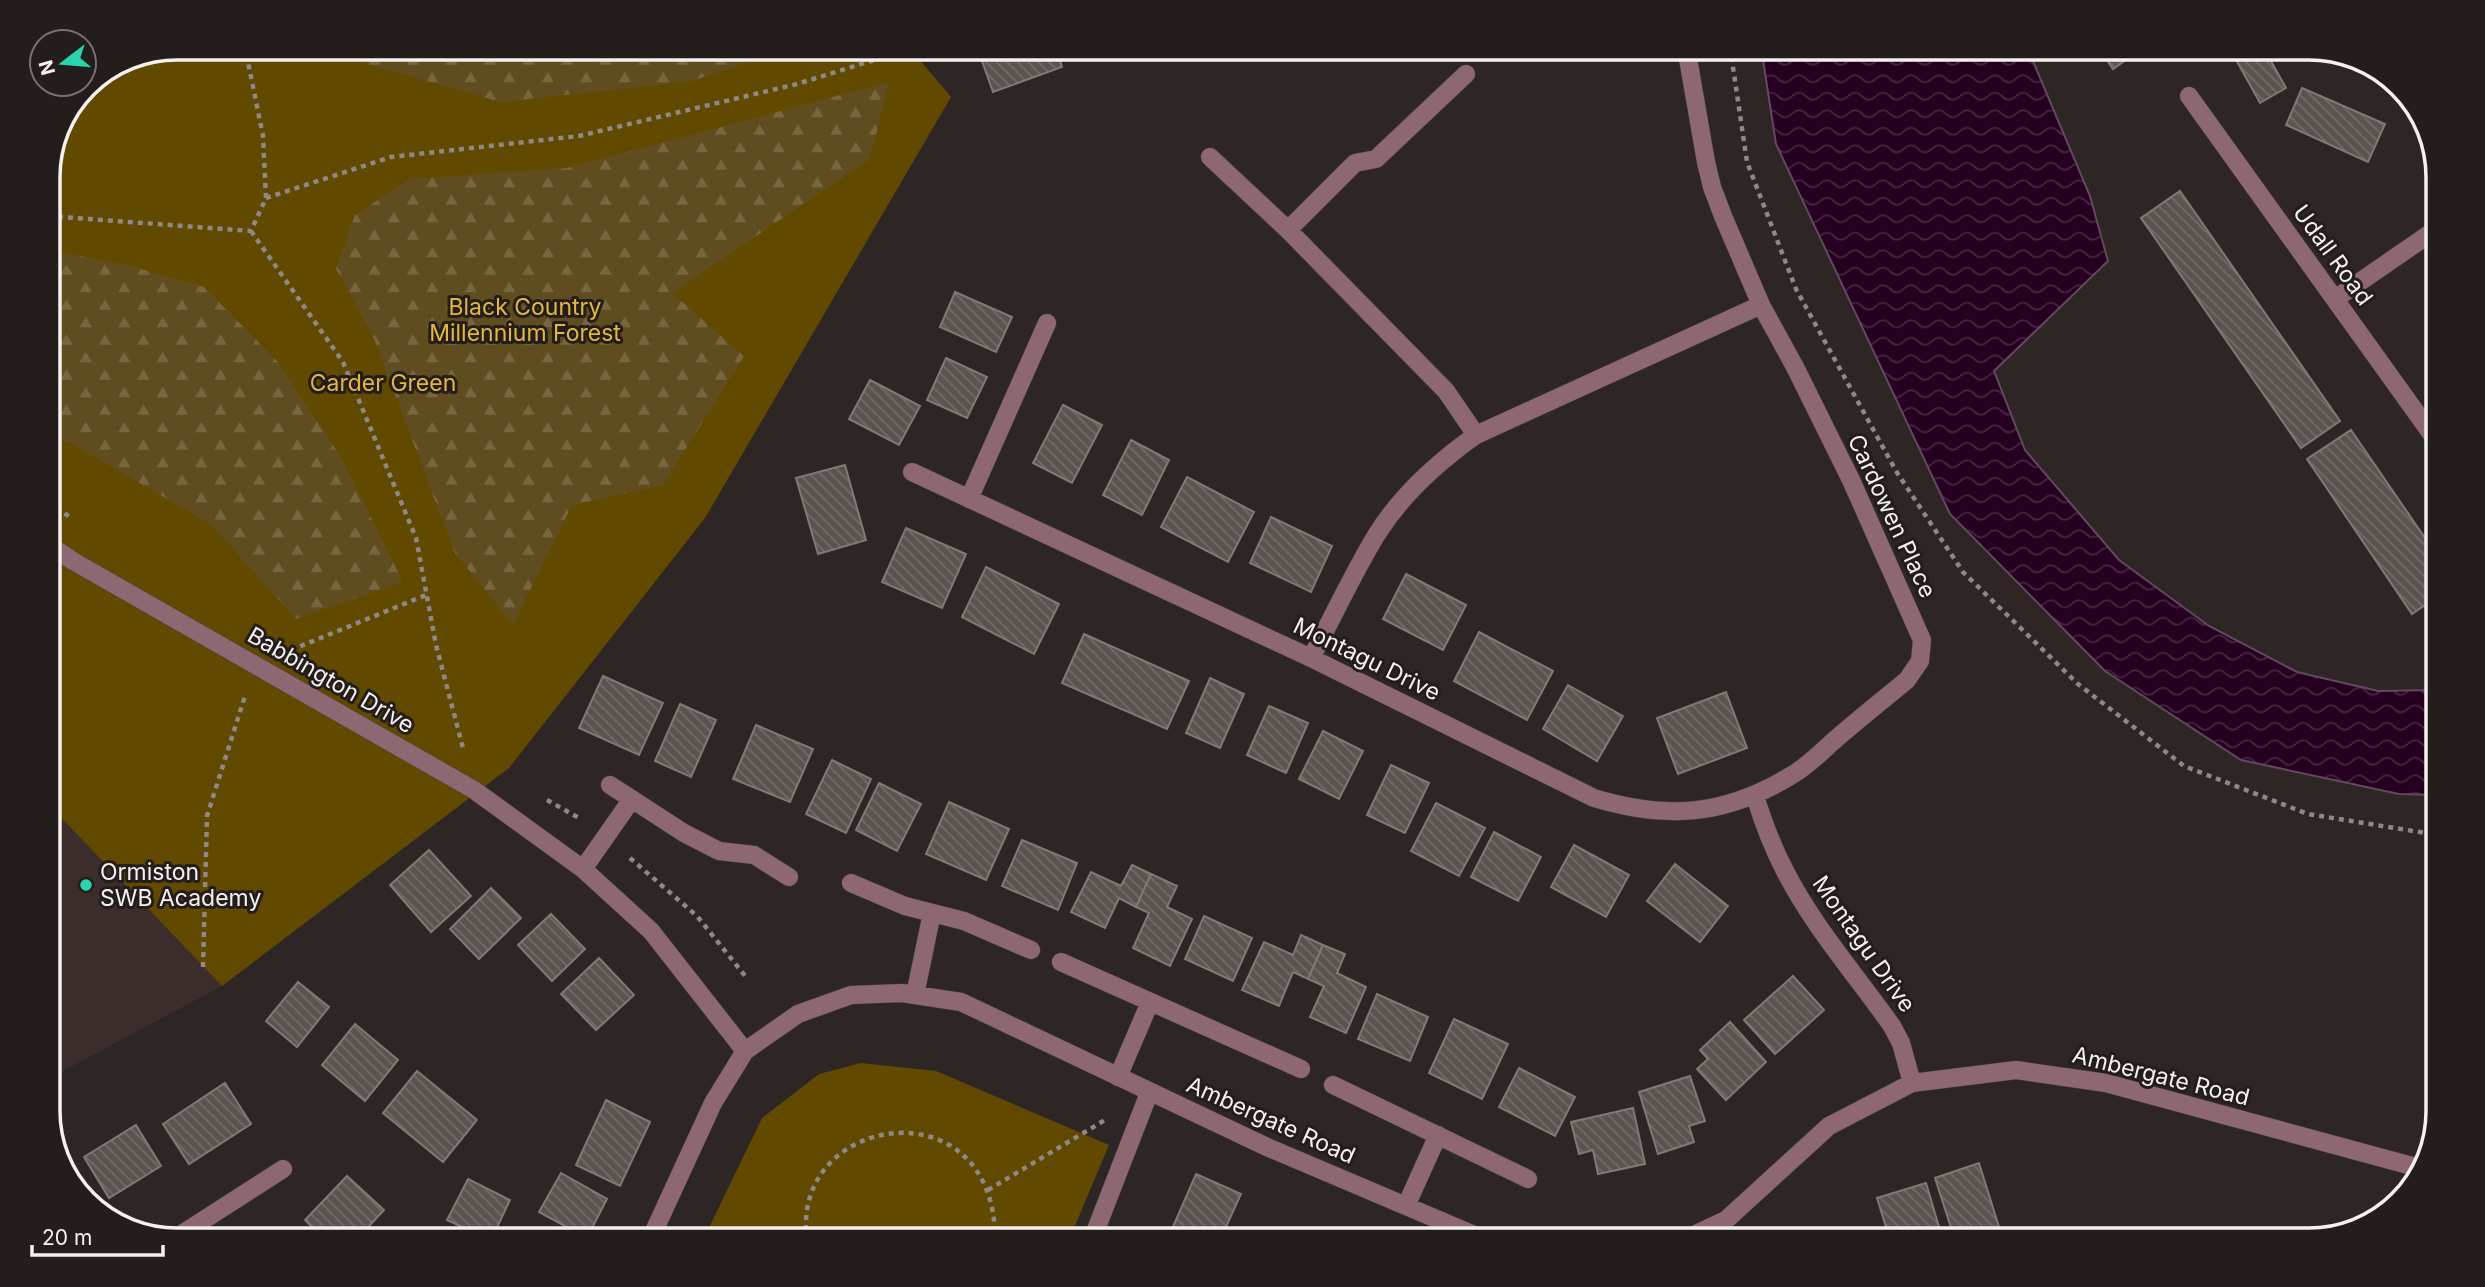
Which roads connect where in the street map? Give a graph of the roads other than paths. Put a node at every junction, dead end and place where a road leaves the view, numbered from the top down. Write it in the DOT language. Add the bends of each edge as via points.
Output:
graph roads {
  1 [pos="1688,60"];
  2 [pos="1466,74"];
  3 [pos="2189,96"];
  4 [pos="1210,157"];
  5 [pos="1287,230"];
  6 [pos="2425,237"];
  7 [pos="2335,299"];
  8 [pos="1761,305"];
  9 [pos="1047,323"];
  10 [pos="2425,425"];
  11 [pos="1476,435"];
  12 [pos="912,472"];
  13 [pos="969,499"];
  14 [pos="60,552"];
  15 [pos="1311,658"];
  16 [pos="1848,729"];
  17 [pos="610,785"];
  18 [pos="1755,796"];
  19 [pos="632,799"];
  20 [pos="583,869"];
  21 [pos="789,877"];
  22 [pos="851,883"];
  23 [pos="932,913"];
  24 [pos="1031,950"];
  25 [pos="1060,962"];
  26 [pos="915,995"];
  27 [pos="1150,1002"];
  28 [pos="745,1051"];
  29 [pos="1301,1069"];
  30 [pos="1118,1077"];
  31 [pos="1912,1083"];
  32 [pos="1333,1085"];
  33 [pos="1150,1093"];
  34 [pos="1438,1135"];
  35 [pos="2411,1166"];
  36 [pos="283,1169"];
  37 [pos="1528,1179"];
  38 [pos="1406,1206"];
  39 [pos="191,1228"];
  40 [pos="656,1228"];
  41 [pos="1097,1228"];
  42 [pos="1458,1228"];
  43 [pos="1709,1228"];
  1 -- 8 [label="street, Cardowen Place" via="1712,187"];
  2 -- 5 [label="street" via="1376,159 1354,163"];
  3 -- 7 [label="street, Udall Road"];
  4 -- 5 [label="street"];
  5 -- 11 [label="street" via="1446,391"];
  6 -- 7 [label="street"];
  7 -- 10 [label="street, Udall Road"];
  8 -- 11 [label="street"];
  8 -- 16 [label="street, Cardowen Place" via="1851,480 1922,640 1920,661 1907,680"];
  9 -- 13 [label="street"];
  11 -- 15 [label="street" via="1448,455 1377,533"];
  12 -- 13 [label="street, Montagu Drive"];
  13 -- 15 [label="street, Montagu Drive"];
  14 -- 20 [label="street, Babbington Drive" via="474,790"];
  15 -- 18 [label="street, Montagu Drive" via="1594,798 1671,813 1714,808"];
  16 -- 18 [label="street, Montagu Drive" via="1795,774"];
  17 -- 19 [label="street"];
  18 -- 31 [label="street, Montagu Drive" via="1765,828 1803,902 1892,1026"];
  19 -- 20 [label="street"];
  19 -- 21 [label="street" via="684,833 719,850 754,855"];
  20 -- 28 [label="street, Babbington Drive" via="651,931"];
  22 -- 23 [label="street"];
  23 -- 24 [label="street" via="964,921"];
  23 -- 26 [label="street"];
  25 -- 27 [label="street"];
  26 -- 28 [label="street, Ambergate Road" via="851,995 798,1014"];
  26 -- 30 [label="street, Ambergate Road" via="961,1002"];
  27 -- 29 [label="street"];
  27 -- 30 [label="street"];
  28 -- 40 [label="street, Ambergate Road" via="713,1103"];
  30 -- 33 [label="street, Ambergate Road"];
  31 -- 35 [label="street, Ambergate Road" via="2016,1070 2106,1083"];
  31 -- 43 [label="street, Ambergate Road" via="1829,1126 1726,1220"];
  32 -- 34 [label="street"];
  33 -- 38 [label="street, Ambergate Road"];
  33 -- 41 [label="street"];
  34 -- 37 [label="street"];
  34 -- 38 [label="street"];
  36 -- 39 [label="street"];
  38 -- 42 [label="street, Ambergate Road"];
}
